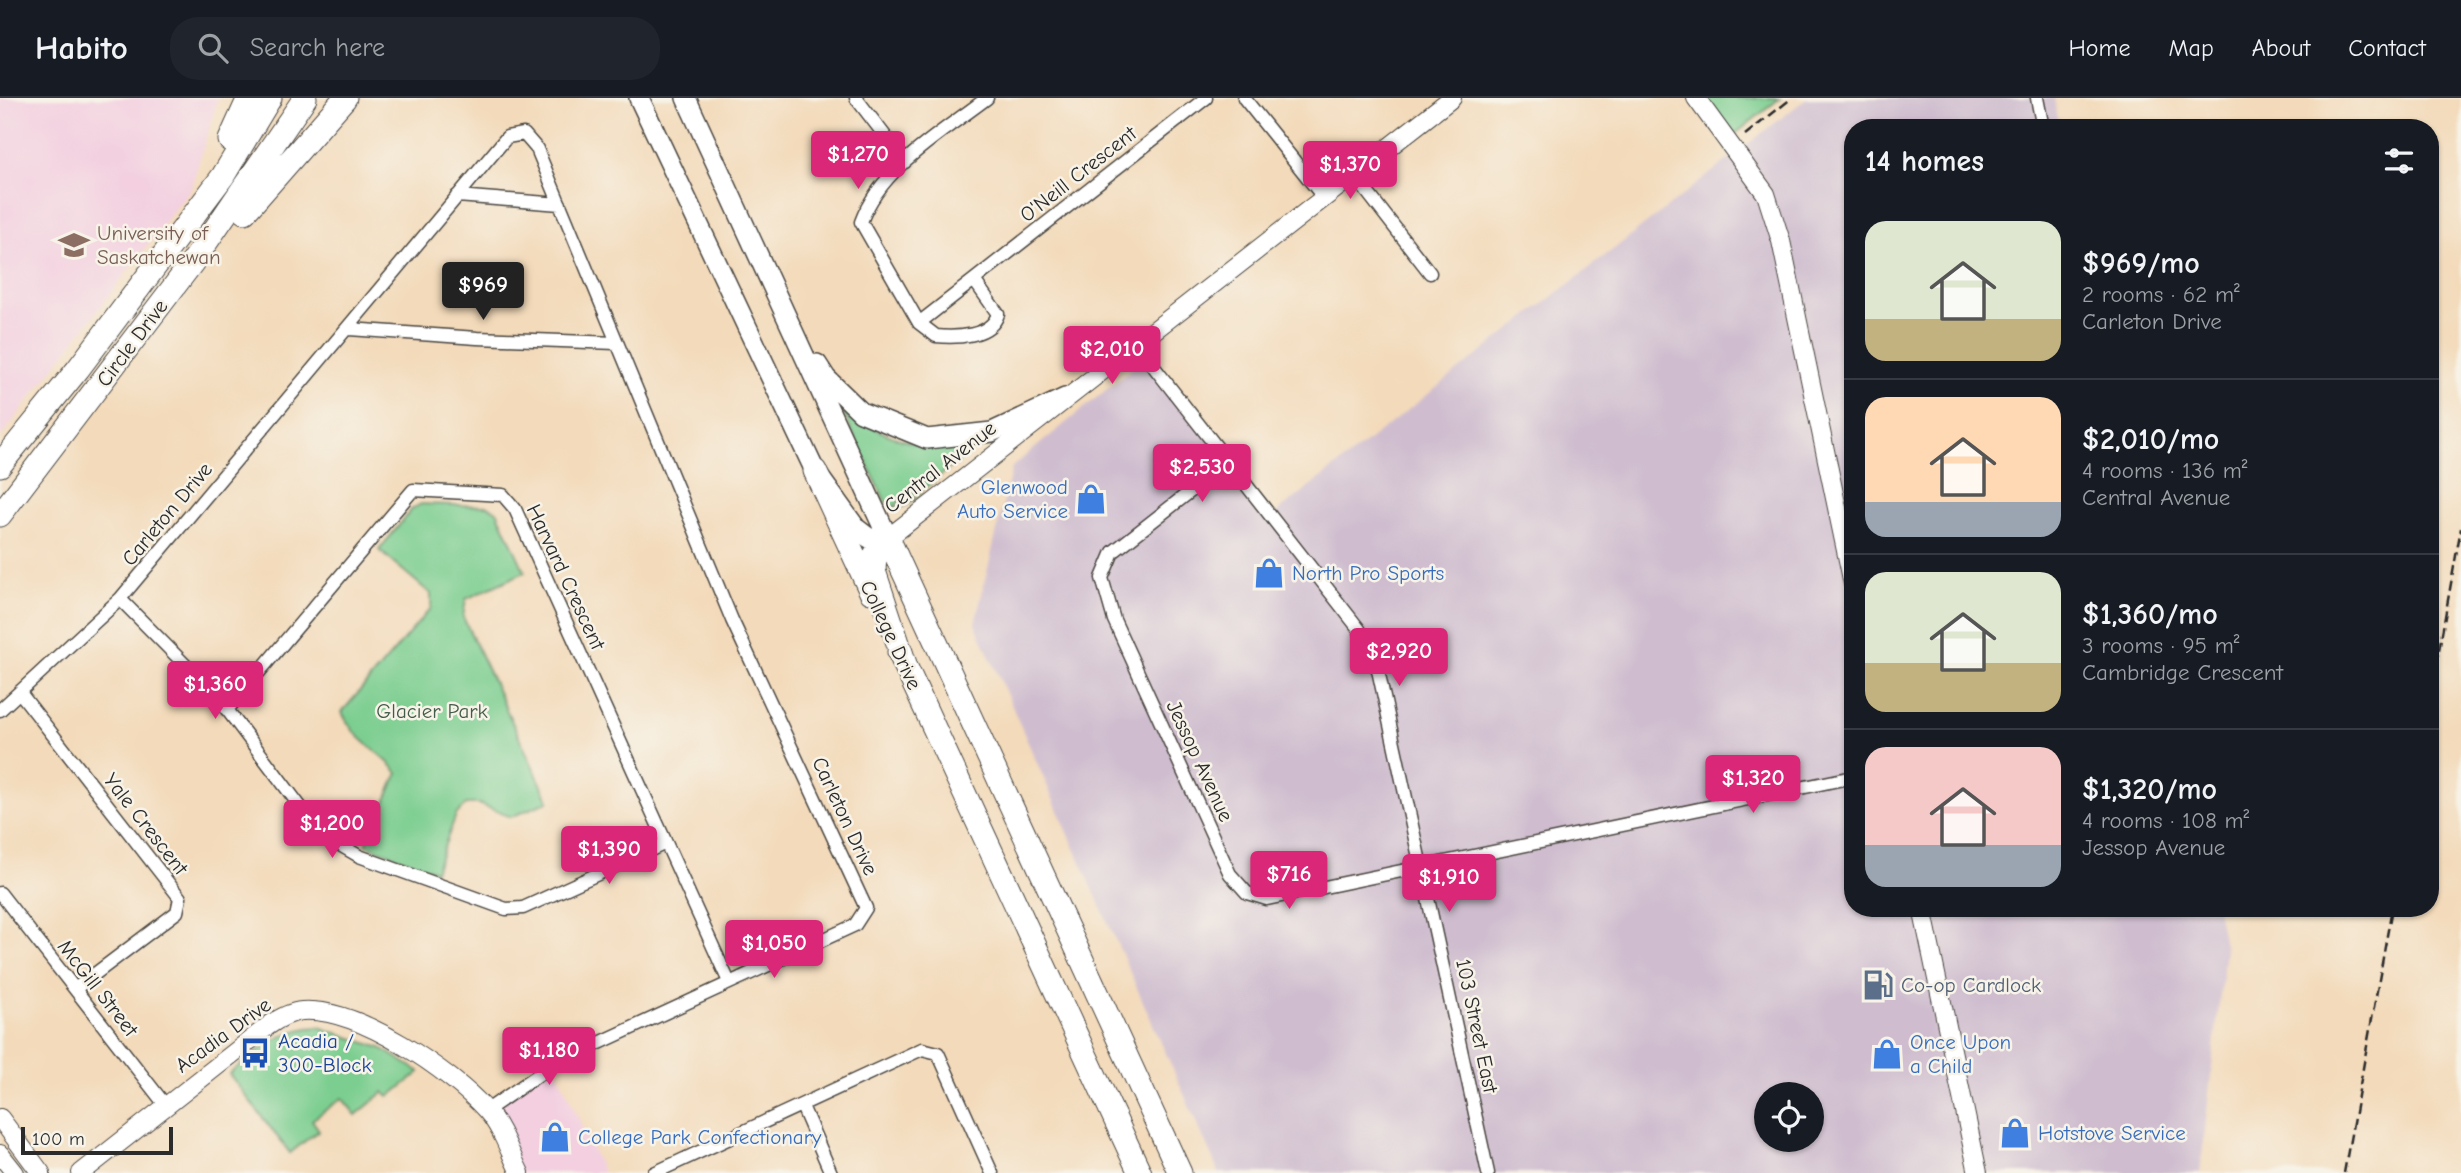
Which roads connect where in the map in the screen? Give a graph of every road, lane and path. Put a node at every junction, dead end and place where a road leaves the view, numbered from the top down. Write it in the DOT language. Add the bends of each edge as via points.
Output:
graph roads {
  1 [pos="249,98"];
  2 [pos="270,98"];
  3 [pos="305,98"];
  4 [pos="345,98"];
  5 [pos="639,98"];
  6 [pos="686,98"];
  7 [pos="856,98"];
  8 [pos="987,98"];
  9 [pos="1206,98"];
  10 [pos="1244,98"];
  11 [pos="1452,98"];
  12 [pos="1696,98"];
  13 [pos="2037,98"];
  14 [pos="2041,119"];
  15 [pos="905,162"];
  16 [pos="1354,175"];
  17 [pos="457,196"];
  18 [pos="1324,198"];
  19 [pos="560,204"];
  20 [pos="188,220"];
  21 [pos="192,264"];
  22 [pos="1430,273"];
  23 [pos="974,280"];
  24 [pos="785,313"];
  25 [pos="919,323"];
  26 [pos="349,329"];
  27 [pos="616,343"];
  28 [pos="1136,344"];
  29 [pos="1066,398"];
  30 [pos="1228,462"];
  31 [pos="0,465"];
  32 [pos="815,471"];
  33 [pos="17,495"];
  34 [pos="0,515"];
  35 [pos="0,530"];
  36 [pos="888,538"];
  37 [pos="1844,541"];
  38 [pos="120,599"];
  39 [pos="905,664"];
  40 [pos="21,694"];
  41 [pos="0,710"];
  42 [pos="227,710"];
  43 [pos="1844,779"];
  44 [pos="666,843"];
  45 [pos="1420,866"];
  46 [pos="0,893"];
  47 [pos="1924,917"];
  48 [pos="729,982"];
  49 [pos="75,989"];
  50 [pos="166,1106"];
  51 [pos="802,1106"];
  52 [pos="486,1111"];
  53 [pos="0,1118"];
  54 [pos="1160,1128"];
  55 [pos="0,1154"];
  56 [pos="677,1168"];
  57 [pos="15,1173"];
  58 [pos="41,1173"];
  59 [pos="81,1173"];
  60 [pos="520,1173"];
  61 [pos="654,1173"];
  62 [pos="831,1173"];
  63 [pos="992,1173"];
  64 [pos="1140,1173"];
  65 [pos="1180,1173"];
  66 [pos="1189,1173"];
  67 [pos="1488,1173"];
  68 [pos="1978,1173"];
  1 -- 20 [label="highway"];
  2 -- 20 [label="highway, Circle Drive" via="242,148"];
  3 -- 21 [label="highway, Circle Drive"];
  4 -- 21 [label="highway" via="241,217"];
  5 -- 32 [label="main road, College Drive"];
  6 -- 24 [label="main road, College Drive"];
  7 -- 15 [label="street"];
  8 -- 15 [label="street"];
  9 -- 23 [label="street, O'Neill Crescent"];
  10 -- 18 [label="street"];
  11 -- 16 [label="street, Central Avenue"];
  12 -- 37 [label="street" via="1766,194 1781,241"];
  13 -- 14 [label="street"];
  15 -- 25 [label="street" via="866,207 861,222"];
  16 -- 18 [label="street, Central Avenue"];
  16 -- 22 [label="street"];
  17 -- 19 [label="street"];
  17 -- 19 [label="street, Carleton Drive" via="507,137 524,134 537,149"];
  17 -- 26 [label="street, Carleton Drive"];
  18 -- 28 [label="street, Central Avenue"];
  19 -- 27 [label="street, Carleton Drive"];
  20 -- 31 [label="highway, Circle Drive"];
  21 -- 33 [label="highway, Circle Drive"];
  23 -- 25 [label="street, O'Neill Crescent"];
  23 -- 25 [label="street" via="998,314 990,326 948,337 936,336"];
  24 -- 29 [label="main road" via="826,378 861,412 927,439 992,432"];
  24 -- 36 [label="main road, College Drive"];
  26 -- 27 [label="street"];
  26 -- 38 [label="street, Carleton Drive"];
  27 -- 48 [label="street, Carleton Drive" via="732,620 866,908 855,925"];
  28 -- 29 [label="street, Central Avenue"];
  28 -- 30 [label="street, 103 Street East"];
  29 -- 36 [label="street, Central Avenue"];
  30 -- 45 [label="street, 103 Street East" via="1359,629 1378,670"];
  30 -- 45 [label="street, Jessop Avenue" via="1113,551 1102,578 1114,620 1230,874 1247,893 1267,899"];
  32 -- 36 [label="main road" via="856,528 869,538"];
  32 -- 39 [label="highway, College Drive"];
  33 -- 34 [label="highway, Circle Drive"];
  33 -- 35 [label="highway" via="13,512"];
  36 -- 39 [label="highway" via="875,555 874,571"];
  36 -- 54 [label="highway, College Drive"];
  38 -- 40 [label="street, Carleton Drive"];
  38 -- 42 [label="street"];
  39 -- 64 [label="highway, College Drive"];
  40 -- 41 [label="street, Carleton Drive"];
  40 -- 49 [label="street, Yale Crescent" via="180,898 177,912"];
  42 -- 44 [label="street" via="321,834 359,856 491,906 523,908"];
  42 -- 44 [label="street, Harvard Crescent" via="413,491 503,495 515,509"];
  43 -- 45 [label="street, Jessop Avenue"];
  44 -- 48 [label="street, Harvard Crescent"];
  45 -- 67 [label="street, 103 Street East"];
  46 -- 49 [label="street, McGill Street"];
  47 -- 68 [label="street"];
  48 -- 52 [label="street, Carleton Drive" via="554,1064"];
  49 -- 50 [label="street, McGill Street"];
  50 -- 52 [label="street, Acadia Drive" via="268,1026 306,1011 337,1017 410,1048"];
  50 -- 59 [label="street, Acadia Drive"];
  51 -- 56 [label="street"];
  51 -- 62 [label="street"];
  51 -- 63 [label="street" via="922,1049 938,1053"];
  52 -- 60 [label="street, Acadia Drive"];
  53 -- 58 [label="street"];
  54 -- 65 [label="highway, College Drive"];
  54 -- 66 [label="highway"];
  55 -- 57 [label="street"];
  56 -- 61 [label="street"];
}
